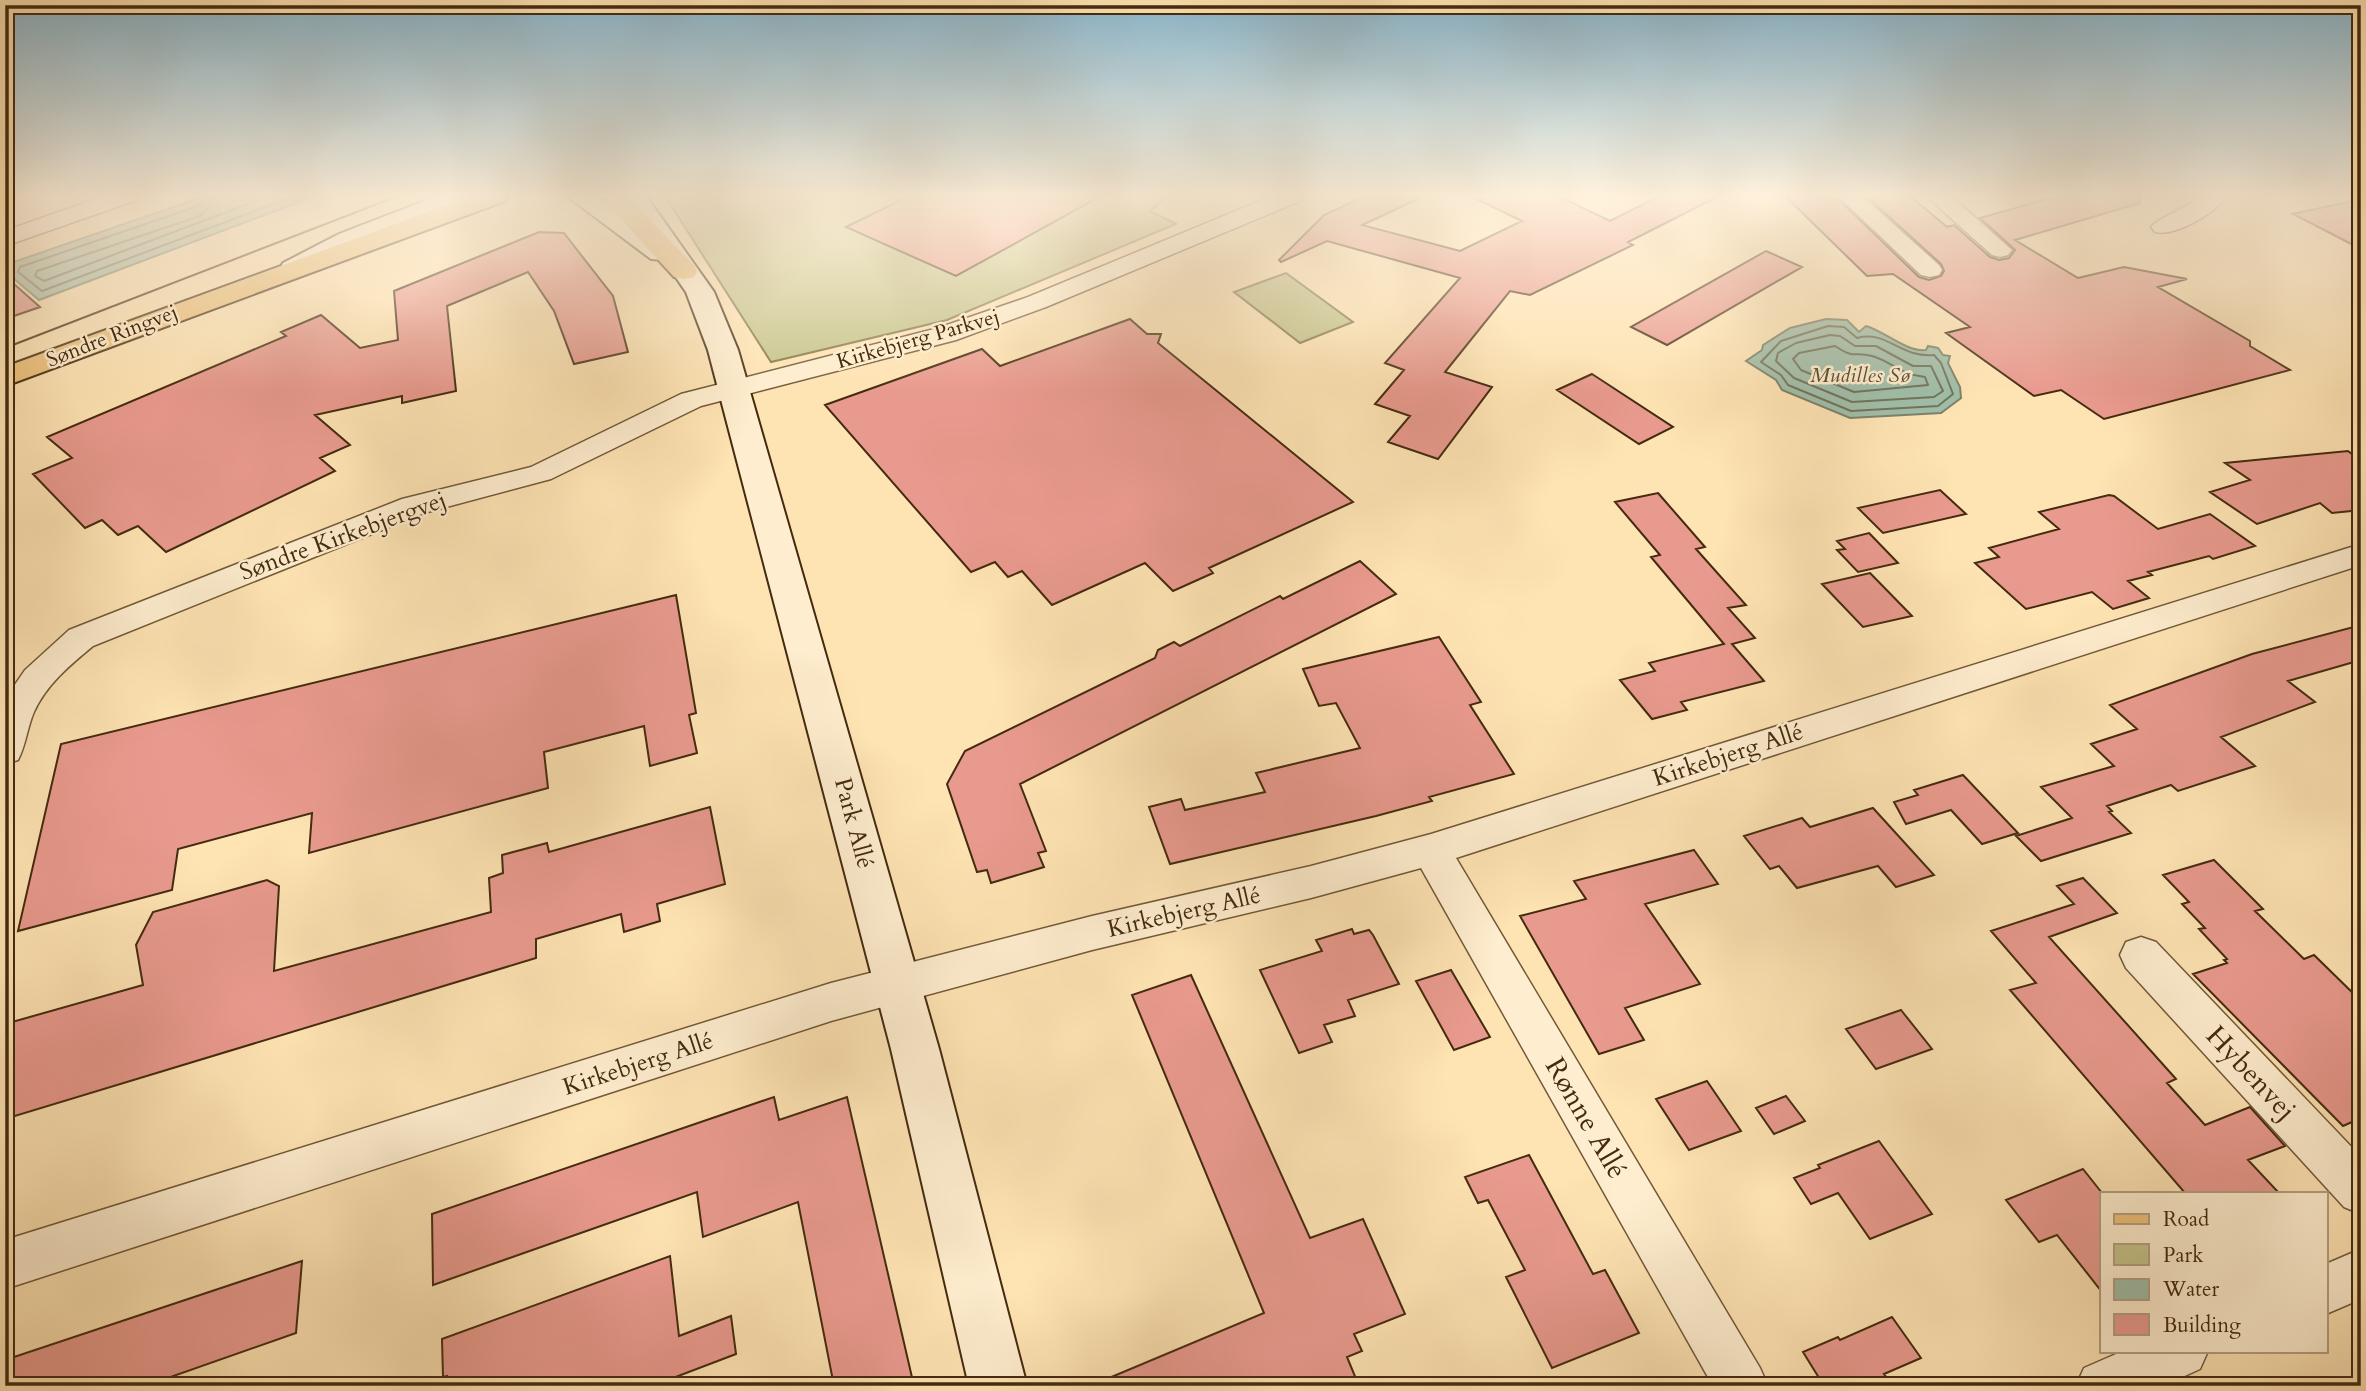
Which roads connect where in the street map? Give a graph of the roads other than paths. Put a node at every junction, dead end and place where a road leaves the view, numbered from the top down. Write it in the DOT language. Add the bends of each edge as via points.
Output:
graph roads {
  1 [pos="259,261"];
  2 [pos="308,261"];
  3 [pos="315,261"];
  4 [pos="670,261"];
  5 [pos="675,261"];
  6 [pos="677,261"];
  7 [pos="1136,261"];
  8 [pos="1920,261"];
  9 [pos="293,269"];
  10 [pos="1930,270"];
  11 [pos="684,271"];
  12 [pos="5,359"];
  13 [pos="5,377"];
  14 [pos="734,388"];
  15 [pos="2361,554"];
  16 [pos="5,750"];
  17 [pos="1431,850"];
  18 [pos="2141,955"];
  19 [pos="898,986"];
  20 [pos="2361,1191"];
  21 [pos="5,1265"];
  22 [pos="2361,1274"];
  23 [pos="2328,1288"];
  24 [pos="2180,1352"];
  25 [pos="998,1386"];
  26 [pos="1742,1386"];
  27 [pos="2102,1386"];
  1 -- 12 [label="main road, Søndre Ringvej"];
  2 -- 9 [label="street"];
  3 -- 9 [label="main road, Søndre Ringvej"];
  4 -- 11 [label="street, Park Allé"];
  5 -- 11 [label="main road"];
  6 -- 11 [label="street, Park Allé"];
  7 -- 14 [label="street, Kirkebjerg Parkvej" via="947,334"];
  8 -- 10 [label="street"];
  9 -- 13 [label="main road, Søndre Ringvej"];
  11 -- 14 [label="street, Park Allé" via="708,307"];
  14 -- 16 [label="street, Søndre Kirkebjergvej" via="691,400 541,473 405,508 81,638 59,655 25,695"];
  14 -- 19 [label="street, Park Allé"];
  15 -- 17 [label="street, Kirkebjerg Allé"];
  17 -- 19 [label="street, Kirkebjerg Allé"];
  17 -- 26 [label="street, Rønne Allé"];
  18 -- 20 [label="street, Hybenvej"];
  19 -- 21 [label="street, Kirkebjerg Allé" via="831,1002"];
  19 -- 25 [label="street, Park Allé"];
  22 -- 23 [label="street"];
  24 -- 27 [label="street"];
}
